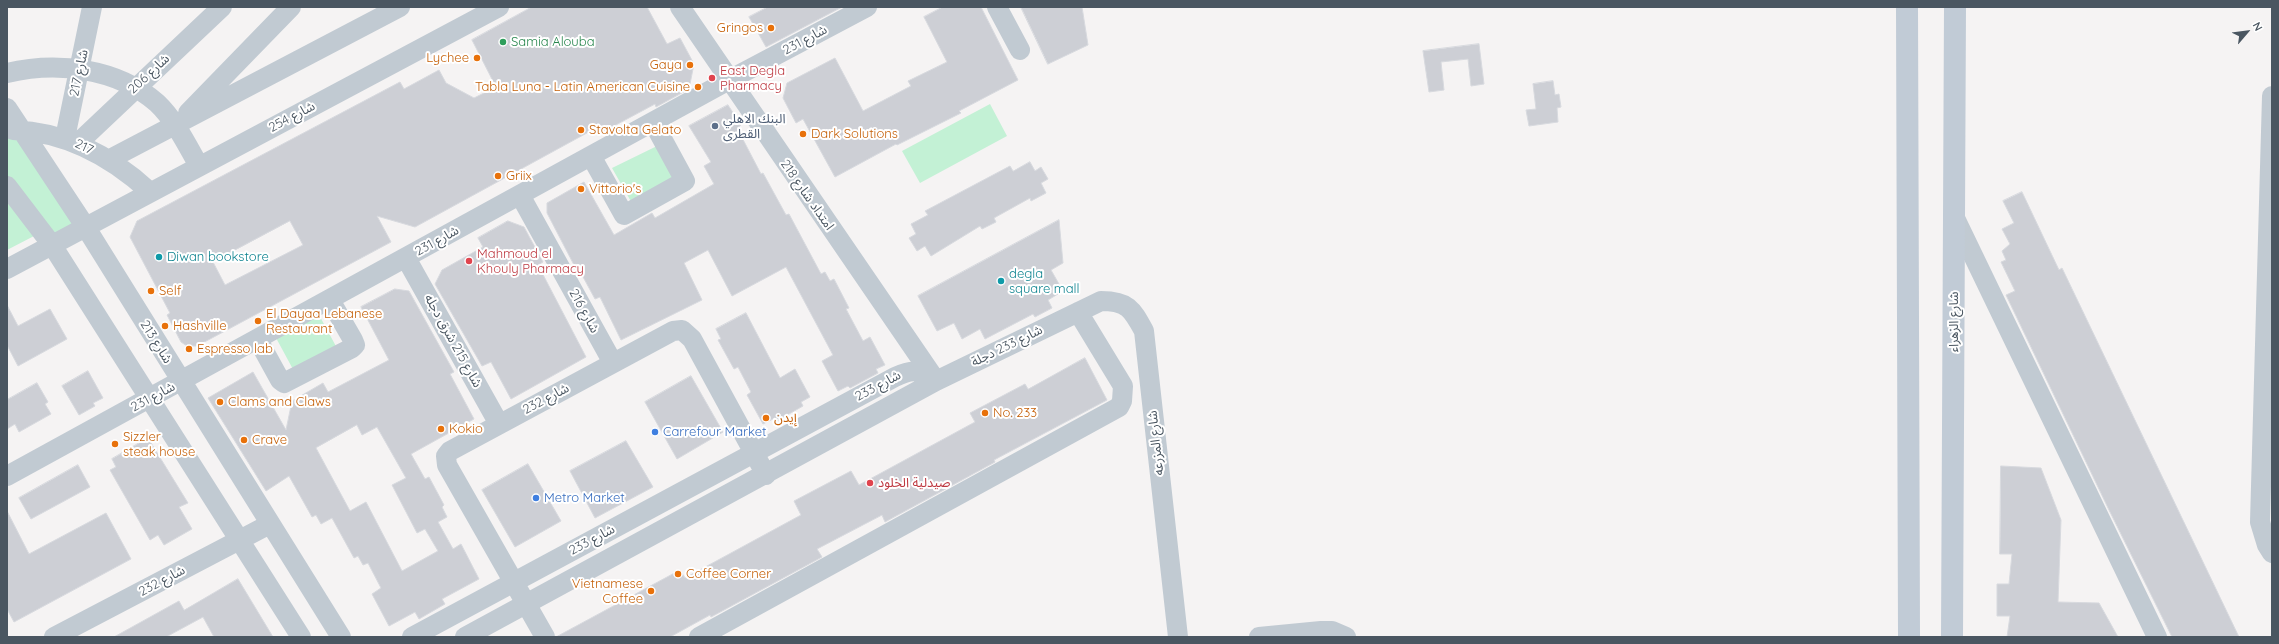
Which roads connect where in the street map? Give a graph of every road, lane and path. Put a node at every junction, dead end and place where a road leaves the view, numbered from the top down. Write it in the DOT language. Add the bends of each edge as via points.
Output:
graph roads {
  1 [pos="92,7"];
  2 [pos="222,7"];
  3 [pos="291,7"];
  4 [pos="400,7"];
  5 [pos="498,7"];
  6 [pos="680,7"];
  7 [pos="867,7"];
  8 [pos="997,7"];
  9 [pos="1907,7"];
  10 [pos="1956,7"];
  11 [pos="1020,50"];
  12 [pos="80,69"];
  13 [pos="7,73"];
  14 [pos="729,80"];
  15 [pos="136,87"];
  16 [pos="2272,96"];
  17 [pos="7,108"];
  18 [pos="653,122"];
  19 [pos="175,126"];
  20 [pos="15,131"];
  21 [pos="71,141"];
  22 [pos="591,156"];
  23 [pos="110,159"];
  24 [pos="199,166"];
  25 [pos="7,186"];
  26 [pos="150,192"];
  27 [pos="520,196"];
  28 [pos="1954,216"];
  29 [pos="85,226"];
  30 [pos="52,245"];
  31 [pos="406,258"];
  32 [pos="7,269"];
  33 [pos="330,300"];
  34 [pos="1078,312"];
  35 [pos="258,340"];
  36 [pos="613,363"];
  37 [pos="936,381"];
  38 [pos="180,382"];
  39 [pos="150,398"];
  40 [pos="499,424"];
  41 [pos="754,453"];
  42 [pos="766,475"];
  43 [pos="7,476"];
  44 [pos="270,524"];
  45 [pos="240,540"];
  46 [pos="2272,553"];
  47 [pos="514,582"];
  48 [pos="526,604"];
  49 [pos="2156,636"];
  50 [pos="54,637"];
  51 [pos="301,637"];
  52 [pos="341,637"];
  53 [pos="412,637"];
  54 [pos="465,637"];
  55 [pos="545,637"];
  56 [pos="699,637"];
  57 [pos="1178,637"];
  58 [pos="1259,637"];
  59 [pos="1346,637"];
  60 [pos="1909,637"];
  61 [pos="1952,637"];
  1 -- 12 [label="street, شارع 217"];
  2 -- 15 [label="street, شارع 206"];
  3 -- 19 [label="street"];
  4 -- 19 [label="street"];
  5 -- 24 [label="street, شارع 254"];
  6 -- 14 [label="street, امتداد شارع 218"];
  7 -- 14 [label="street, شارع 231"];
  8 -- 11 [label="street"];
  9 -- 60 [label="main road"];
  10 -- 28 [label="main road, شارع الزهراء"];
  12 -- 13 [label="street" via="48,68"];
  12 -- 15 [label="street"];
  12 -- 21 [label="street, شارع 217"];
  14 -- 18 [label="street, شارع 231"];
  14 -- 37 [label="street, امتداد شارع 218"];
  15 -- 19 [label="street" via="157,104"];
  15 -- 21 [label="street, شارع 206"];
  16 -- 46 [label="street" via="2260,522"];
  17 -- 20 [label="street, شارع 213"];
  18 -- 22 [label="street, شارع 231"];
  18 -- 22 [label="street" via="685,181 637,208 624,215"];
  19 -- 23 [label="street"];
  19 -- 24 [label="street"];
  20 -- 21 [label="street, 217"];
  20 -- 29 [label="street, شارع 213"];
  21 -- 23 [label="street, 217"];
  22 -- 27 [label="street, شارع 231"];
  23 -- 26 [label="street, 217"];
  24 -- 26 [label="street, شارع 254"];
  25 -- 30 [label="street"];
  26 -- 29 [label="street, شارع 254"];
  27 -- 31 [label="street, شارع 231"];
  27 -- 36 [label="street, شارع 216"];
  28 -- 49 [label="street"];
  28 -- 61 [label="main road, شارع الزهراء"];
  29 -- 30 [label="street"];
  29 -- 38 [label="street, شارع 213"];
  30 -- 32 [label="street"];
  30 -- 39 [label="street"];
  31 -- 33 [label="street, شارع 231"];
  31 -- 40 [label="street, شارع 215 شرق دجله"];
  33 -- 35 [label="street, شارع 231"];
  33 -- 35 [label="street" via="353,340 355,345 352,348 284,383"];
  34 -- 37 [label="street, شارع 233 دجلة"];
  34 -- 56 [label="street" via="1123,386 1122,401 1118,407"];
  34 -- 57 [label="street, شارع المزرعه" via="1101,301 1117,301 1133,310 1144,331"];
  35 -- 38 [label="street, شارع 231"];
  36 -- 40 [label="street, شارع 232"];
  36 -- 41 [label="street, شارع 232" via="677,329 687,331"];
  37 -- 41 [label="street, شارع 233" via="919,370 907,371"];
  37 -- 42 [label="street, شارع 233"];
  38 -- 39 [label="street, شارع 231"];
  38 -- 44 [label="street, شارع 213"];
  39 -- 43 [label="street, شارع 231"];
  39 -- 45 [label="street"];
  40 -- 47 [label="street, شارع 232" via="450,450 446,462"];
  41 -- 42 [label="street, شارع 232"];
  41 -- 47 [label="street, شارع 233"];
  42 -- 48 [label="street, شارع 233"];
  44 -- 45 [label="street, شارع 232"];
  44 -- 52 [label="street, شارع 213"];
  45 -- 50 [label="street, شارع 232"];
  45 -- 51 [label="street"];
  47 -- 48 [label="street, شارع 232"];
  47 -- 53 [label="street, شارع 233"];
  48 -- 54 [label="street, شارع 233"];
  48 -- 55 [label="street, شارع 232"];
  58 -- 59 [label="street" via="1332,631"];
}
